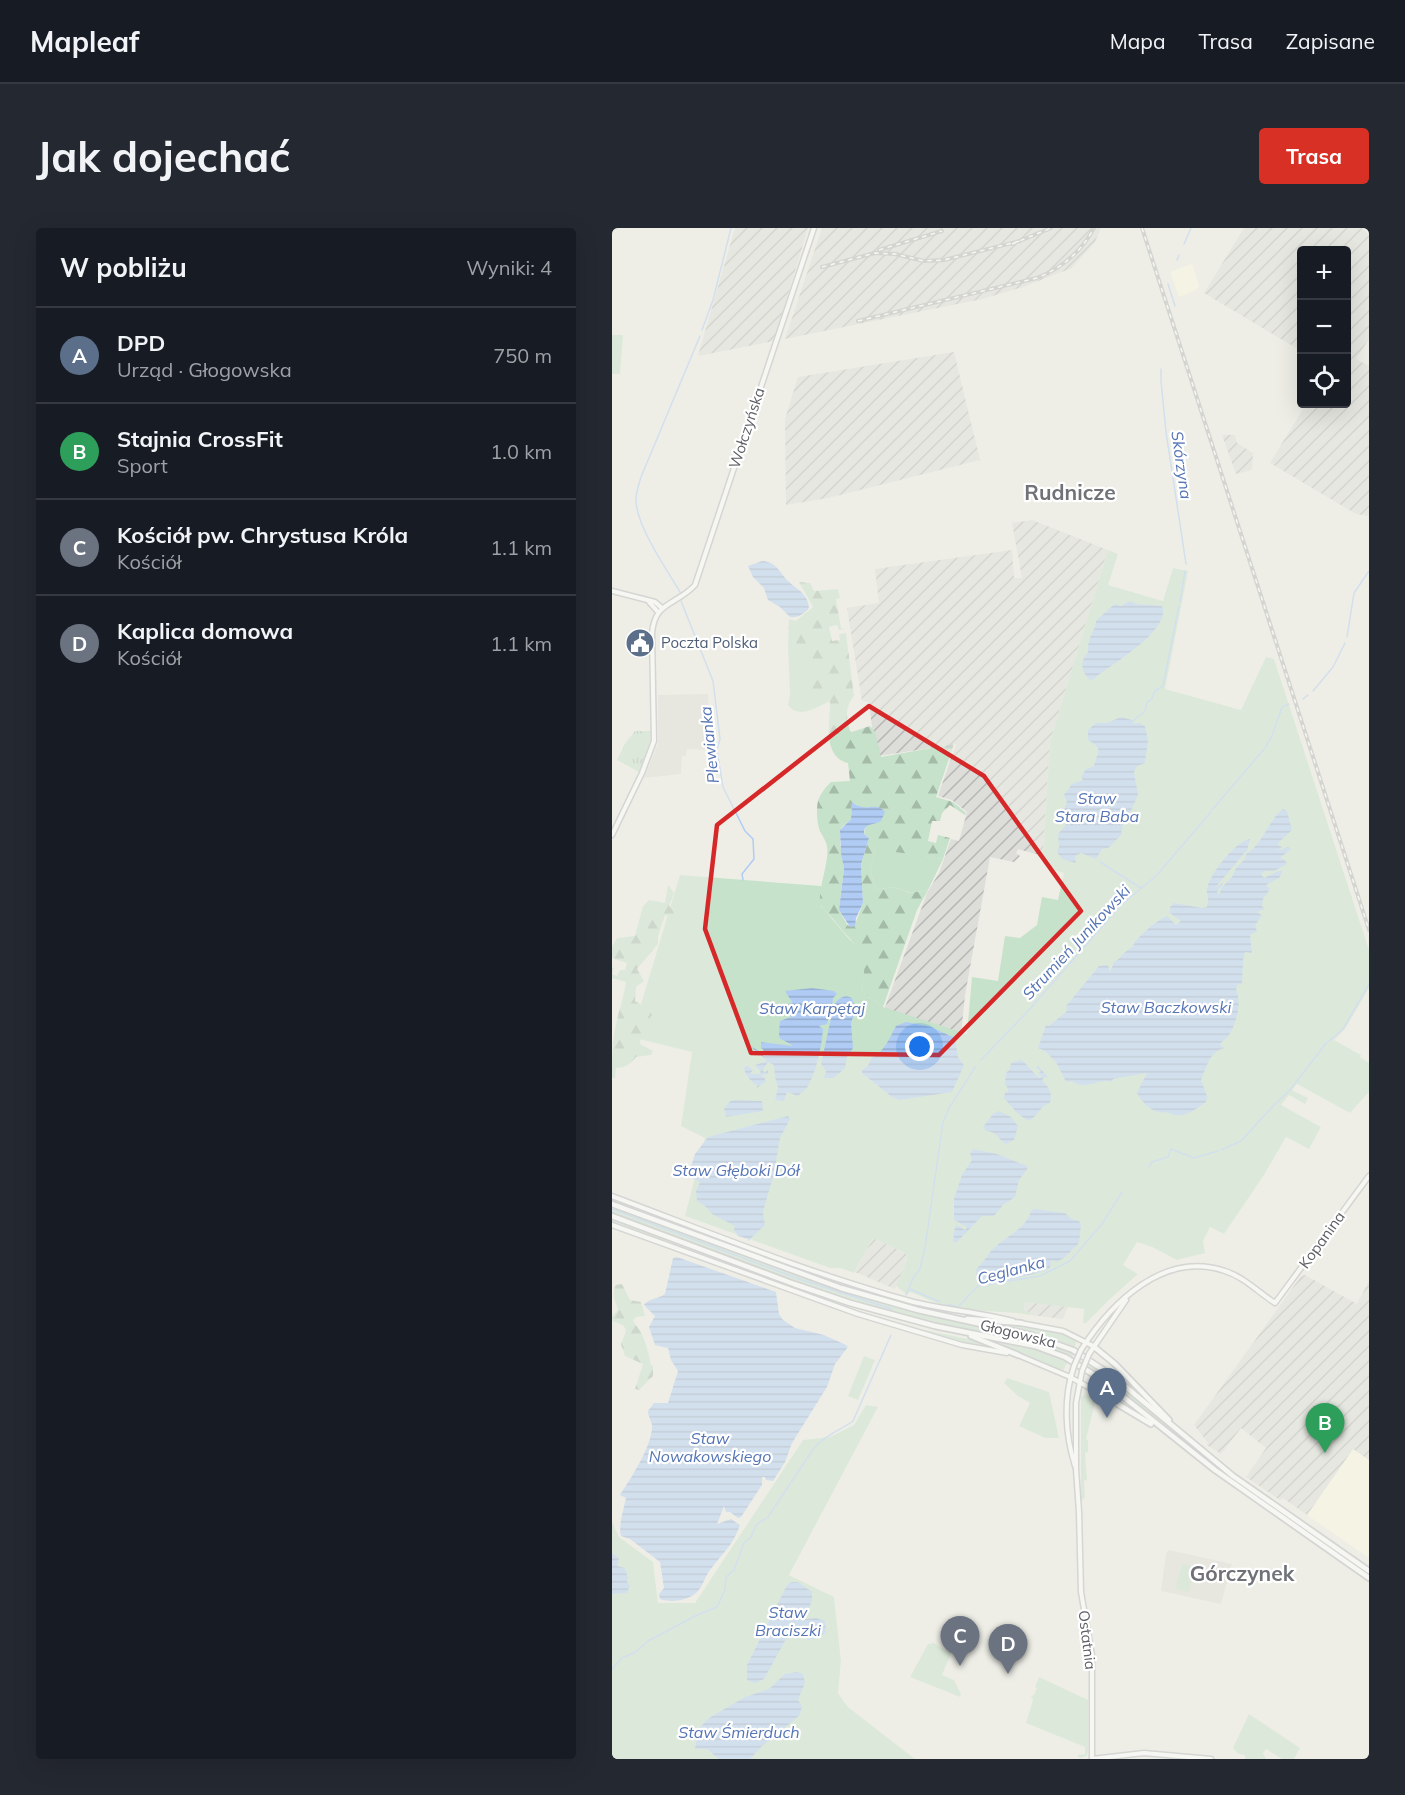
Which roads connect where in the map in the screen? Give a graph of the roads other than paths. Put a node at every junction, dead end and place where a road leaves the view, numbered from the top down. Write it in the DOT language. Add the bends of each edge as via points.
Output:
graph roads {
  1 [pos="814,228"];
  2 [pos="612,591"];
  3 [pos="646,599"];
  4 [pos="662,608"];
  5 [pos="658,612"];
  6 [pos="612,835"];
  7 [pos="1369,1176"];
  8 [pos="612,1196"];
  9 [pos="612,1204"];
  10 [pos="612,1216"];
  11 [pos="612,1225"];
  12 [pos="1130,1295"];
  13 [pos="952,1318"];
  14 [pos="1021,1323"];
  15 [pos="954,1331"];
  16 [pos="1087,1341"];
  17 [pos="1093,1346"];
  18 [pos="1018,1355"];
  19 [pos="1070,1377"];
  20 [pos="1079,1382"];
  21 [pos="1088,1387"];
  22 [pos="1101,1394"];
  23 [pos="1076,1396"];
  24 [pos="1176,1429"];
  25 [pos="1164,1431"];
  26 [pos="1076,1469"];
  27 [pos="1369,1571"];
  28 [pos="1369,1578"];
  29 [pos="1092,1759"];
  30 [pos="1211,1759"];
  1 -- 4 [label="street, Wołczyńska" via="696,582"];
  2 -- 3 [label="street"];
  3 -- 4 [label="street"];
  3 -- 5 [label="street"];
  4 -- 5 [label="street, Wołczyńska"];
  5 -- 6 [label="street" via="652,634 654,741"];
  7 -- 12 [label="street, Kopanina" via="1275,1303 1231,1273 1200,1266 1163,1272"];
  8 -- 14 [label="street, Głogowska" via="882,1293"];
  9 -- 13 [label="main road, Głogowska" via="835,1286"];
  10 -- 15 [label="main road, Głogowska" via="837,1299"];
  11 -- 18 [label="street, Głogowska" via="834,1306 969,1347"];
  12 -- 16 [label="street"];
  12 -- 17 [label="street"];
  13 -- 14 [label="main road"];
  13 -- 24 [label="main road, Głogowska" via="1028,1334 1072,1350 1109,1373"];
  14 -- 16 [label="street, Głogowska" via="1055,1328"];
  15 -- 18 [label="main road"];
  15 -- 25 [label="main road, Głogowska" via="1035,1346 1065,1357 1101,1379"];
  16 -- 17 [label="street"];
  16 -- 19 [label="street, Ostatnia, bridge"];
  17 -- 20 [label="street, Ostatnia, bridge"];
  17 -- 24 [label="main road"];
  18 -- 19 [label="street, Głogowska"];
  19 -- 20 [label="street"];
  19 -- 26 [label="street, Ostatnia" via="1067,1411"];
  20 -- 21 [label="street"];
  20 -- 23 [label="street, Ostatnia"];
  21 -- 22 [label="street"];
  21 -- 23 [label="street"];
  22 -- 25 [label="main road"];
  23 -- 26 [label="street, Ostatnia"];
  24 -- 27 [label="main road, Głogowska" via="1233,1476"];
  25 -- 28 [label="main road, Głogowska"];
  26 -- 29 [label="street, Ostatnia" via="1081,1592 1092,1655"];
  29 -- 30 [label="street" via="1144,1753"];
}
